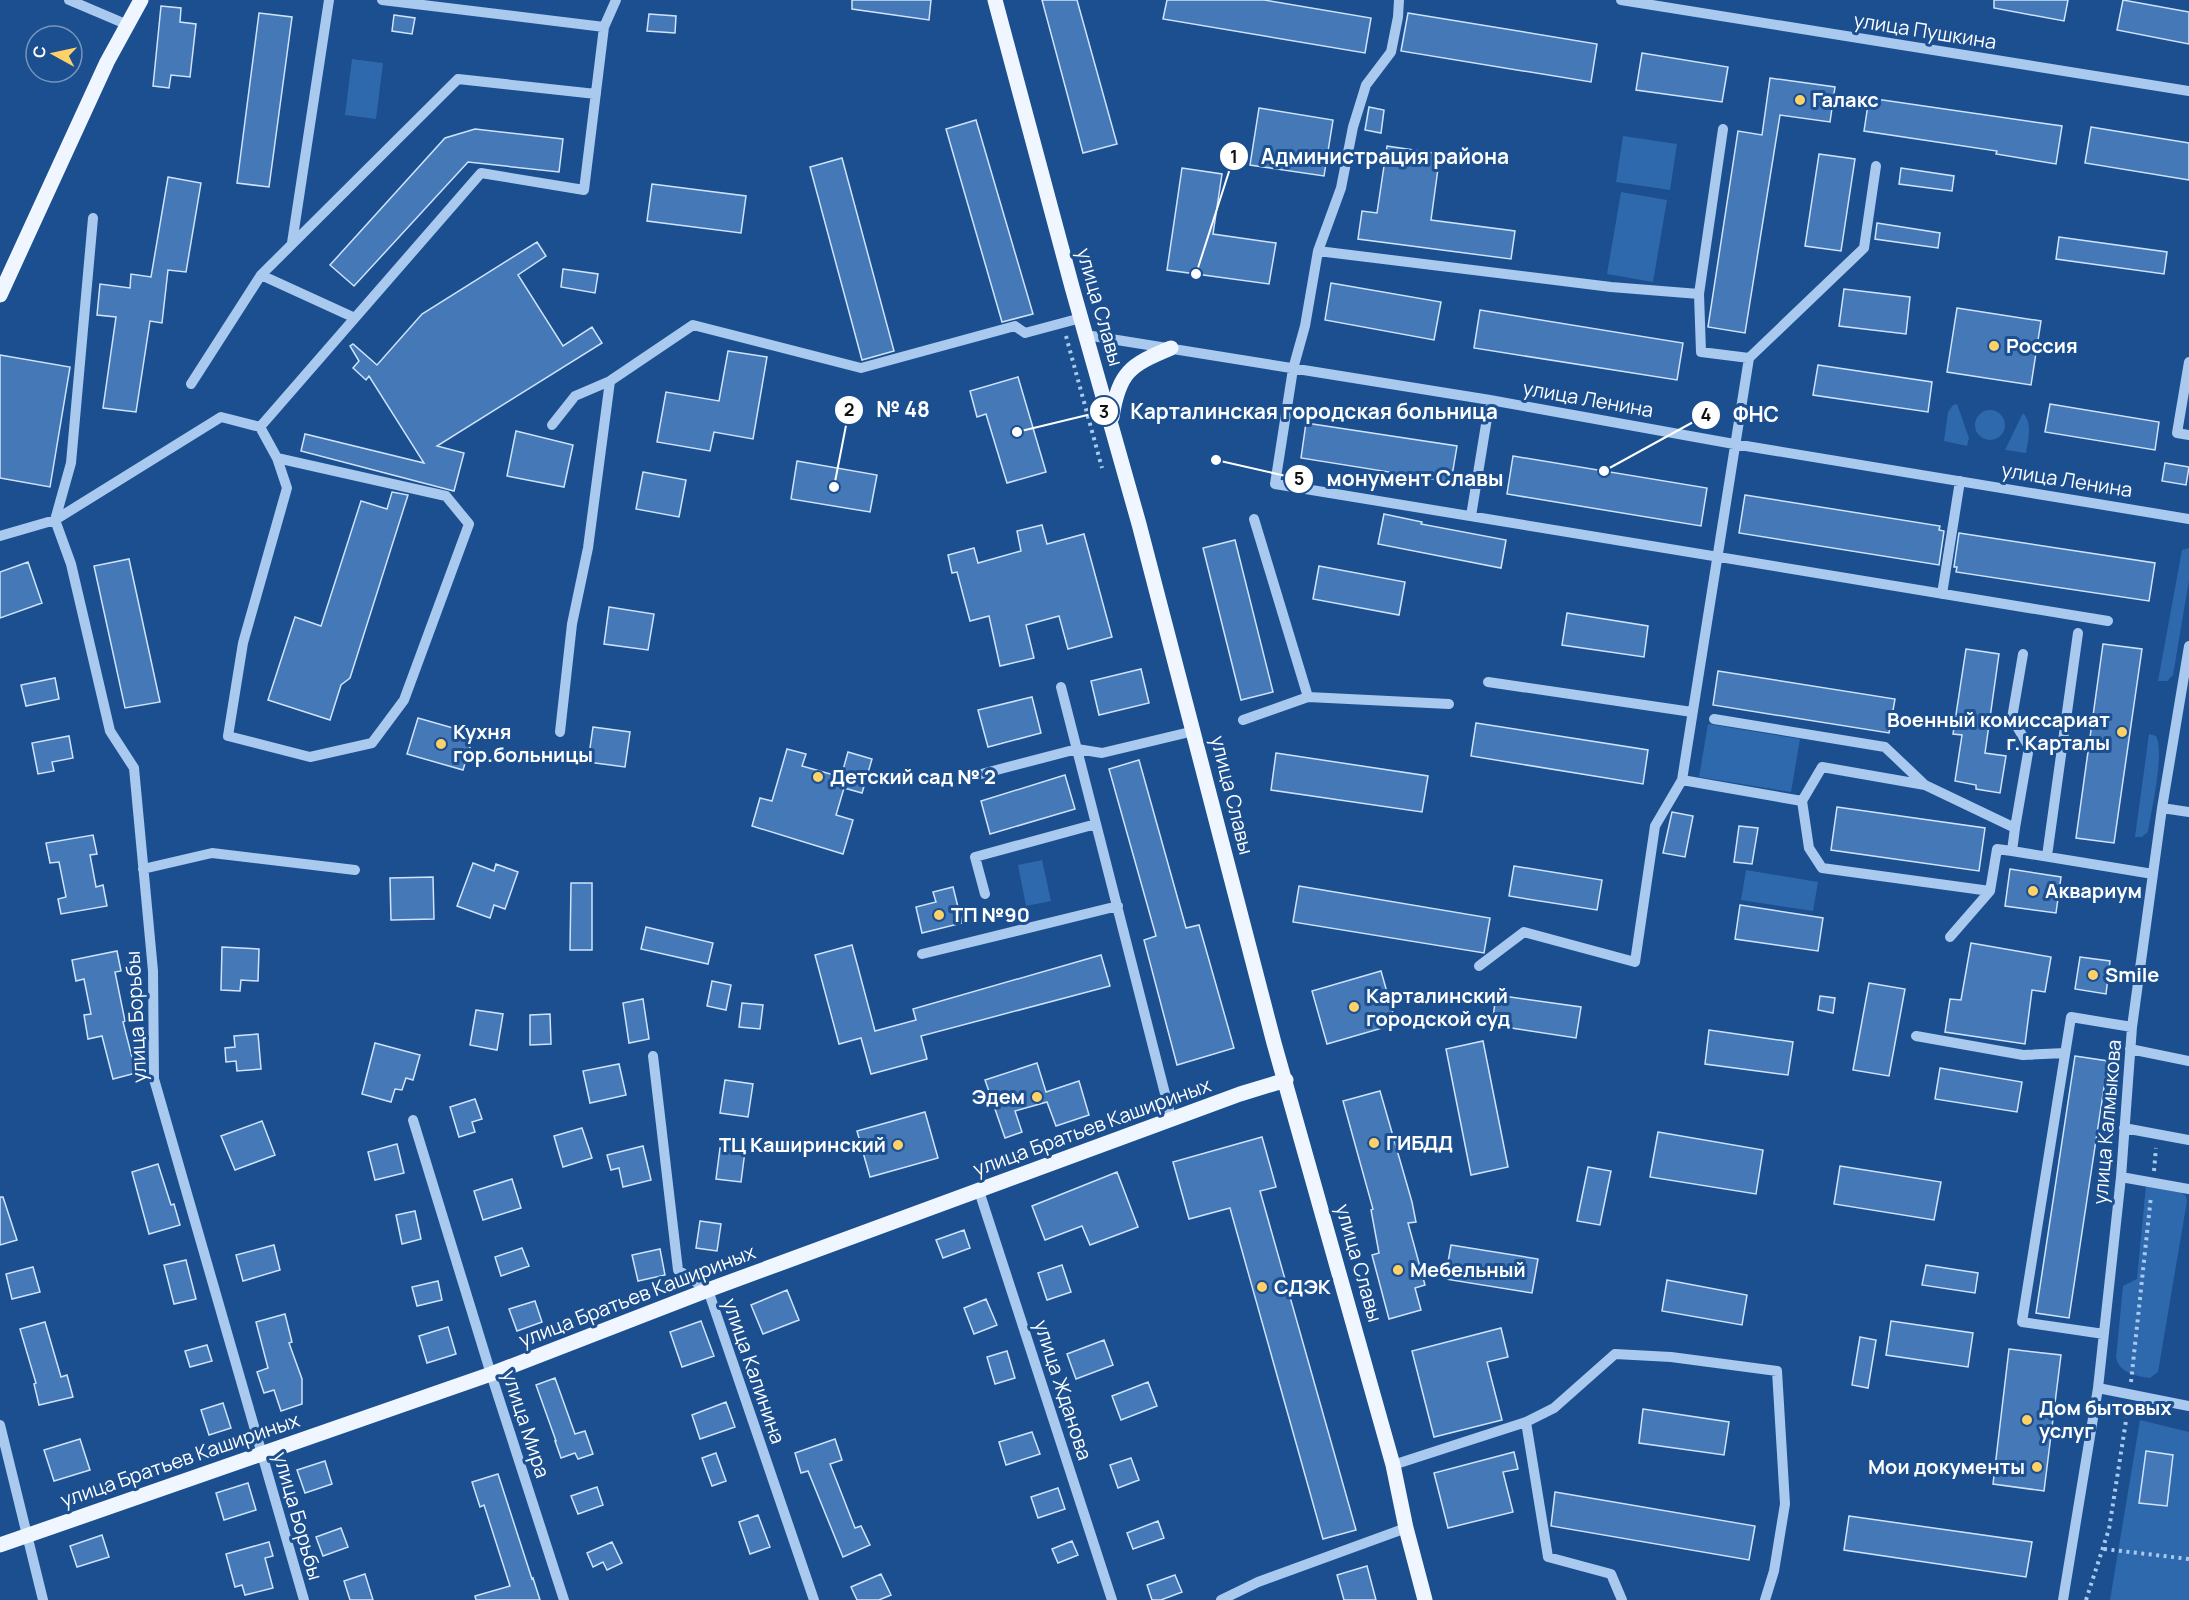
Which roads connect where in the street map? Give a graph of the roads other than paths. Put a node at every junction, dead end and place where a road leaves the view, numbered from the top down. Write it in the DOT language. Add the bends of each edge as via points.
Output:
graph roads {
  1 [pos="69,0"];
  2 [pos="141,0"];
  3 [pos="329,0"];
  4 [pos="382,0"];
  5 [pos="616,0"];
  6 [pos="995,0"];
  7 [pos="1399,0"];
  8 [pos="1621,0"];
  9 [pos="128,25"];
  10 [pos="604,27"];
  11 [pos="2189,91"];
  12 [pos="596,94"];
  13 [pos="1722,129"];
  14 [pos="1876,166"];
  15 [pos="93,218"];
  16 [pos="292,244"];
  17 [pos="1318,251"];
  18 [pos="261,275"];
  19 [pos="1699,294"];
  20 [pos="0,295"];
  21 [pos="355,318"];
  22 [pos="1081,318"];
  23 [pos="1086,335"];
  24 [pos="1172,348"];
  25 [pos="1749,358"];
  26 [pos="2189,362"];
  27 [pos="1293,369"];
  28 [pos="610,381"];
  29 [pos="191,384"];
  30 [pos="1490,400"];
  31 [pos="1111,423"];
  32 [pos="552,425"];
  33 [pos="260,427"];
  34 [pos="2189,435"];
  35 [pos="1734,444"];
  36 [pos="277,458"];
  37 [pos="1960,481"];
  38 [pos="1471,516"];
  39 [pos="1254,519"];
  40 [pos="2189,519"];
  41 [pos="55,520"];
  42 [pos="0,536"];
  43 [pos="1718,557"];
  44 [pos="1942,594"];
  45 [pos="2108,621"];
  46 [pos="2078,633"];
  47 [pos="2189,646"];
  48 [pos="2023,654"];
  49 [pos="1488,682"];
  50 [pos="1061,687"];
  51 [pos="1308,697"];
  52 [pos="1449,704"];
  53 [pos="1692,712"];
  54 [pos="1714,719"];
  55 [pos="1243,720"];
  56 [pos="1194,731"];
  57 [pos="560,732"];
  58 [pos="1077,749"];
  59 [pos="966,778"];
  60 [pos="1682,780"];
  61 [pos="1925,785"];
  62 [pos="1802,801"];
  63 [pos="2162,808"];
  64 [pos="2189,812"];
  65 [pos="1096,824"];
  66 [pos="2015,828"];
  67 [pos="2012,851"];
  68 [pos="2047,856"];
  69 [pos="143,869"];
  70 [pos="356,870"];
  71 [pos="2153,874"];
  72 [pos="1990,891"];
  73 [pos="985,894"];
  74 [pos="1118,906"];
  75 [pos="1950,937"];
  76 [pos="922,954"];
  77 [pos="1479,966"];
  78 [pos="2132,1027"];
  79 [pos="1916,1036"];
  80 [pos="2130,1049"];
  81 [pos="2065,1053"];
  82 [pos="653,1056"];
  83 [pos="2189,1061"];
  84 [pos="1286,1080"];
  85 [pos="413,1120"];
  86 [pos="1172,1121"];
  87 [pos="2124,1128"];
  88 [pos="2189,1140"];
  89 [pos="2121,1177"];
  90 [pos="2189,1189"];
  91 [pos="979,1191"];
  92 [pos="708,1290"];
  93 [pos="2104,1334"];
  94 [pos="491,1374"];
  95 [pos="2097,1388"];
  96 [pos="2189,1406"];
  97 [pos="1526,1422"];
  98 [pos="0,1425"];
  99 [pos="261,1453"];
  100 [pos="1394,1465"];
  101 [pos="1406,1528"];
  102 [pos="27,1536"];
  103 [pos="0,1545"];
  104 [pos="43,1600"];
  105 [pos="304,1600"];
  106 [pos="564,1600"];
  107 [pos="814,1600"];
  108 [pos="1112,1600"];
  109 [pos="1221,1600"];
  110 [pos="1425,1600"];
  111 [pos="1622,1600"];
  112 [pos="1765,1600"];
  113 [pos="2063,1600"];
  1 -- 9 [label="street"];
  2 -- 9 [label="main road"];
  3 -- 16 [label="street"];
  4 -- 10 [label="street"];
  5 -- 10 [label="street"];
  6 -- 22 [label="main road, улица Славы"];
  7 -- 17 [label="street" via="1391,52 1366,86 1341,188"];
  8 -- 11 [label="street, улица Пушкина"];
  9 -- 20 [label="main road" via="107,62"];
  10 -- 12 [label="street"];
  12 -- 16 [label="street" via="458,79"];
  12 -- 21 [label="street" via="584,190 481,173"];
  13 -- 19 [label="street"];
  14 -- 25 [label="street" via="1864,248"];
  15 -- 41 [label="street" via="70,463"];
  16 -- 18 [label="street"];
  17 -- 19 [label="street"];
  17 -- 27 [label="street"];
  18 -- 21 [label="street"];
  18 -- 29 [label="street"];
  19 -- 25 [label="street" via="1701,351"];
  21 -- 33 [label="street"];
  22 -- 23 [label="main road, улица Славы"];
  22 -- 28 [label="street" via="1025,333 1015,326 861,368 693,324"];
  23 -- 24 [label="street, улица Ленина"];
  23 -- 31 [label="main road, улица Славы"];
  24 -- 27 [label="street, улица Ленина"];
  24 -- 31 [label="main road" via="1140,361 1123,378"];
  25 -- 35 [label="street"];
  26 -- 34 [label="street" via="2177,433"];
  27 -- 30 [label="street, улица Ленина"];
  27 -- 38 [label="street" via="1275,484"];
  28 -- 32 [label="street" via="575,396"];
  28 -- 57 [label="street" via="588,548 572,624"];
  30 -- 35 [label="street, улица Ленина"];
  30 -- 38 [label="street"];
  31 -- 56 [label="main road, улица Славы"];
  33 -- 36 [label="street"];
  33 -- 41 [label="street" via="222,417"];
  35 -- 37 [label="street, улица Ленина"];
  35 -- 43 [label="street"];
  36 -- 36 [label="street" via="287,488 243,643 228,736 310,757 372,743 404,700 469,524 446,496"];
  37 -- 40 [label="street, улица Ленина"];
  37 -- 44 [label="street"];
  38 -- 43 [label="street"];
  39 -- 51 [label="street"];
  41 -- 42 [label="street"];
  41 -- 69 [label="street, улица Борьбы" via="71,564 110,731 134,768"];
  43 -- 44 [label="street"];
  43 -- 53 [label="street"];
  44 -- 45 [label="street"];
  46 -- 68 [label="street"];
  47 -- 63 [label="street, улица Калмыкова"];
  48 -- 66 [label="street" via="2012,718 2029,747"];
  49 -- 53 [label="street"];
  50 -- 58 [label="street"];
  51 -- 52 [label="street"];
  51 -- 55 [label="street"];
  53 -- 60 [label="street"];
  54 -- 61 [label="street" via="1885,747"];
  56 -- 58 [label="street" via="1102,753"];
  56 -- 84 [label="main road, улица Славы"];
  58 -- 59 [label="street"];
  58 -- 65 [label="street"];
  60 -- 62 [label="street"];
  60 -- 77 [label="street" via="1656,826 1635,962 1524,932"];
  61 -- 62 [label="street" via="1822,767"];
  61 -- 66 [label="street"];
  62 -- 72 [label="street" via="1809,849 1822,868"];
  63 -- 64 [label="street"];
  63 -- 71 [label="street, улица Калмыкова"];
  65 -- 73 [label="street" via="975,857"];
  65 -- 74 [label="street"];
  66 -- 67 [label="street"];
  67 -- 68 [label="street"];
  67 -- 72 [label="street" via="1997,849"];
  68 -- 71 [label="street"];
  69 -- 70 [label="street" via="212,853"];
  69 -- 99 [label="street, улица Борьбы" via="153,971 154,1079"];
  71 -- 78 [label="street, улица Калмыкова"];
  72 -- 75 [label="street"];
  74 -- 76 [label="street"];
  74 -- 86 [label="street"];
  78 -- 80 [label="street, улица Калмыкова"];
  78 -- 81 [label="street" via="2071,1017"];
  79 -- 81 [label="street" via="2023,1055"];
  80 -- 83 [label="street"];
  80 -- 87 [label="street, улица Калмыкова"];
  81 -- 93 [label="street" via="2022,1322"];
  82 -- 92 [label="street, улица Калинина" via="678,1270"];
  84 -- 86 [label="main road, улица Братьев Кашириных"];
  84 -- 100 [label="main road, улица Славы"];
  85 -- 94 [label="street, улица Мира"];
  86 -- 91 [label="main road, улица Братьев Кашириных"];
  87 -- 88 [label="street"];
  87 -- 89 [label="street, улица Калмыкова"];
  89 -- 90 [label="street"];
  89 -- 93 [label="street, улица Калмыкова"];
  91 -- 92 [label="main road, улица Братьев Кашириных"];
  91 -- 108 [label="street, улица Жданова"];
  92 -- 94 [label="main road, улица Братьев Кашириных"];
  92 -- 107 [label="street, улица Калинина"];
  93 -- 95 [label="street, улица Калмыкова"];
  94 -- 99 [label="main road, улица Братьев Кашириных"];
  94 -- 106 [label="street, улица Мира"];
  95 -- 96 [label="street"];
  95 -- 113 [label="street, улица Калмыкова"];
  97 -- 100 [label="street"];
  97 -- 111 [label="street" via="1548,1557 1611,1574"];
  97 -- 112 [label="street" via="1554,1408 1615,1354 1777,1371 1785,1504"];
  98 -- 102 [label="street"];
  99 -- 102 [label="main road, улица Братьев Кашириных"];
  99 -- 105 [label="street, улица Борьбы"];
  100 -- 101 [label="main road, улица Славы"];
  101 -- 109 [label="street" via="1258,1582"];
  101 -- 110 [label="main road, улица Славы"];
  102 -- 103 [label="main road, улица Братьев Кашириных"];
  102 -- 104 [label="street"];
}
